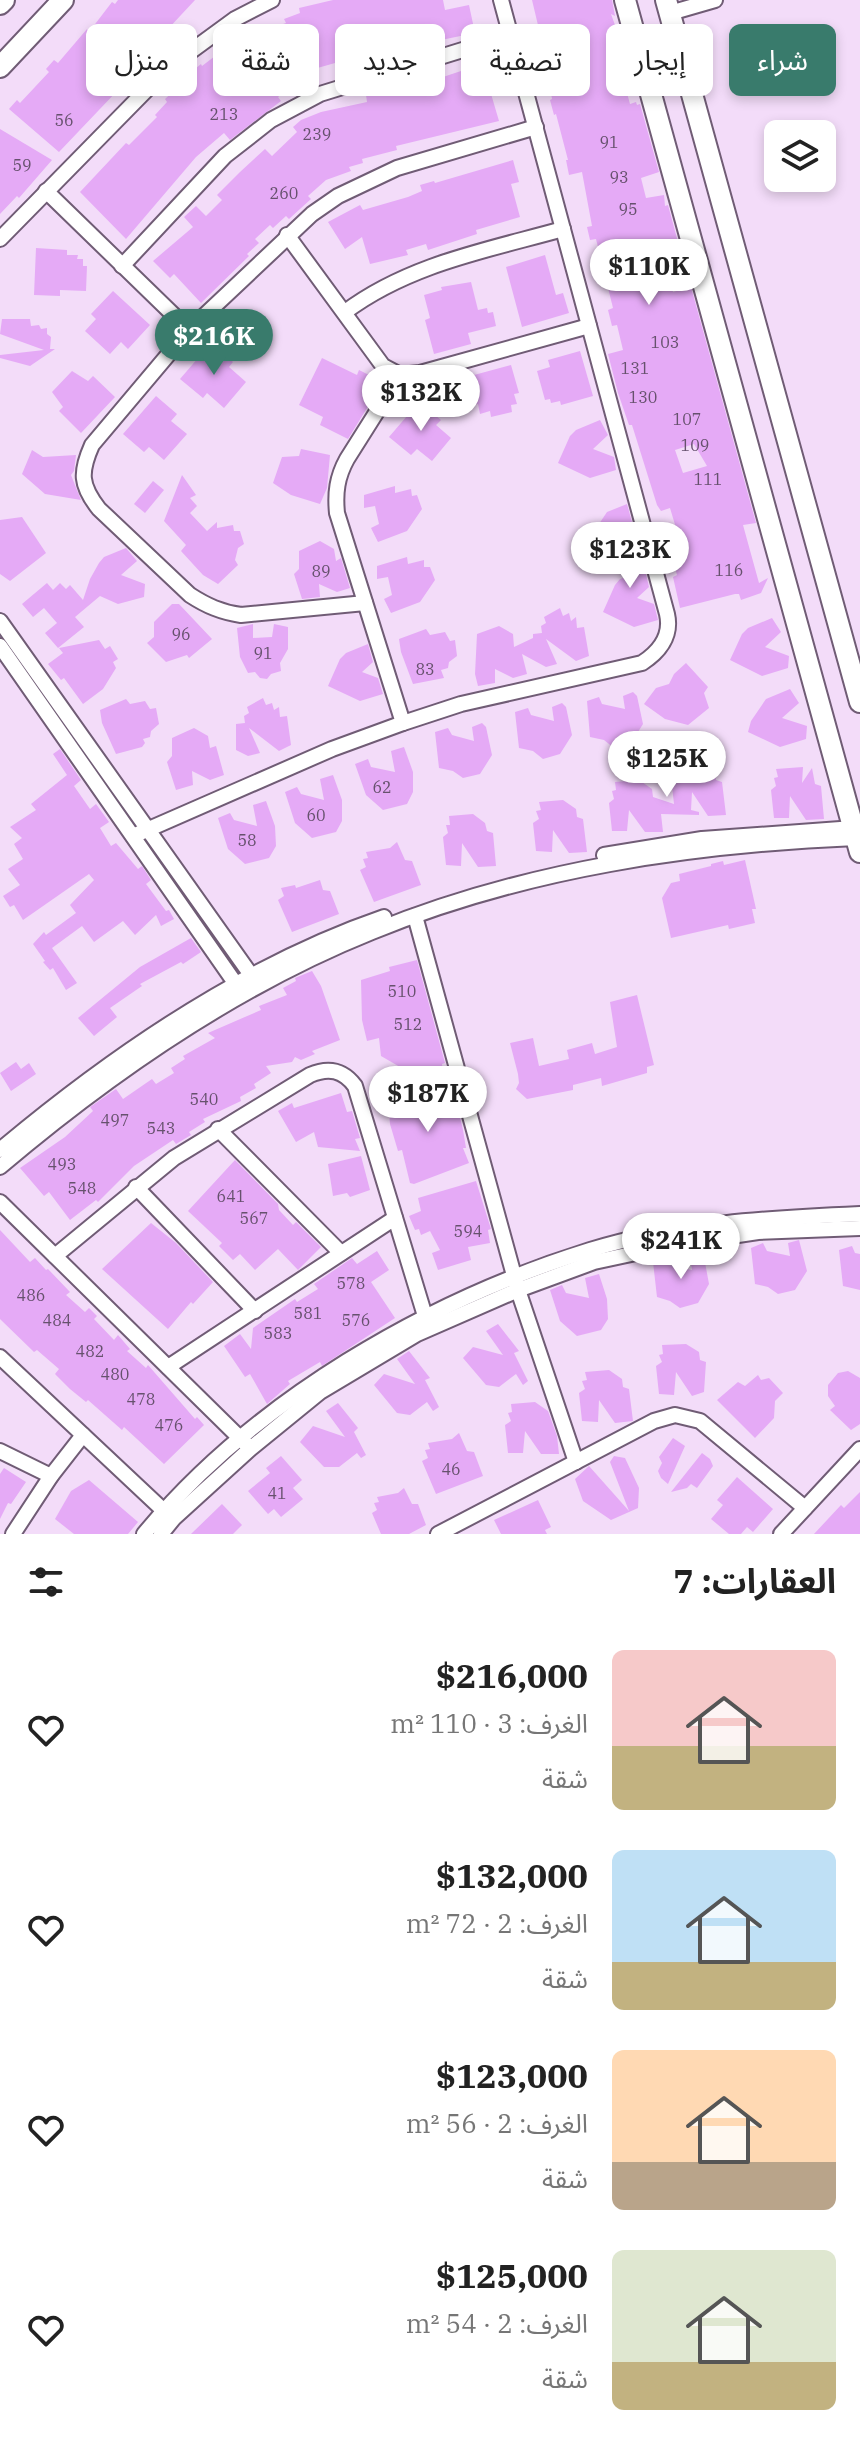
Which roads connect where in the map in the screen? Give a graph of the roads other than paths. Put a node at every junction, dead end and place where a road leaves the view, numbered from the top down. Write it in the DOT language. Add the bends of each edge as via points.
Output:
graph roads {
  1 [pos="63,0"];
  2 [pos="272,0"];
  3 [pos="501,0"];
  4 [pos="625,0"];
  5 [pos="715,0"];
  6 [pos="668,6"];
  7 [pos="508,24"];
  8 [pos="461,50"];
  9 [pos="0,67"];
  10 [pos="528,96"];
  11 [pos="536,127"];
  12 [pos="46,191"];
  13 [pos="563,229"];
  14 [pos="287,235"];
  15 [pos="0,239"];
  16 [pos="122,266"];
  17 [pos="345,312"];
  18 [pos="589,326"];
  19 [pos="189,330"];
  20 [pos="400,375"];
  21 [pos="365,603"];
  22 [pos="0,621"];
  23 [pos="0,646"];
  24 [pos="860,702"];
  25 [pos="403,723"];
  26 [pos="148,830"];
  27 [pos="133,836"];
  28 [pos="857,839"];
  29 [pos="415,916"];
  30 [pos="255,980"];
  31 [pos="240,989"];
  32 [pos="218,1129"];
  33 [pos="0,1150"];
  34 [pos="0,1167"];
  35 [pos="136,1187"];
  36 [pos="0,1202"];
  37 [pos="860,1214"];
  38 [pos="395,1218"];
  39 [pos="860,1228"];
  40 [pos="341,1253"];
  41 [pos="55,1256"];
  42 [pos="517,1283"];
  43 [pos="255,1311"];
  44 [pos="425,1316"];
  45 [pos="0,1357"];
  46 [pos="168,1367"];
  47 [pos="83,1435"];
  48 [pos="245,1444"];
  49 [pos="860,1449"];
  50 [pos="0,1451"];
  51 [pos="576,1462"];
  52 [pos="51,1476"];
  53 [pos="805,1508"];
  54 [pos="163,1510"];
  55 [pos="13,1534"];
  56 [pos="144,1534"];
  57 [pos="161,1534"];
  58 [pos="438,1534"];
  59 [pos="781,1534"];
  1 -- 9 [label="street"];
  2 -- 12 [label="street" via="235,19 168,68"];
  3 -- 7 [label="street"];
  4 -- 28 [label="street"];
  5 -- 6 [label="street"];
  6 -- 24 [label="street"];
  8 -- 16 [label="street" via="320,94 271,120 225,156"];
  10 -- 11 [label="street"];
  11 -- 13 [label="street"];
  11 -- 14 [label="street" via="387,172 338,196"];
  12 -- 15 [label="street"];
  12 -- 16 [label="street"];
  13 -- 17 [label="street" via="412,273"];
  13 -- 18 [label="street"];
  14 -- 17 [label="street"];
  14 -- 19 [label="street"];
  16 -- 19 [label="street"];
  17 -- 20 [label="street" via="383,366"];
  18 -- 20 [label="street"];
  18 -- 25 [label="street" via="669,621 663,643 642,663 461,704"];
  19 -- 21 [label="street" via="92,445 83,465 89,496 190,595 223,612 241,615"];
  20 -- 21 [label="street" via="347,459 337,485 337,513"];
  21 -- 25 [label="street"];
  22 -- 26 [label="street"];
  23 -- 27 [label="street"];
  25 -- 26 [label="street"];
  26 -- 27 [label="street"];
  26 -- 30 [label="street"];
  27 -- 31 [label="street"];
  28 -- 29 [label="street" via="726,846 600,865"];
  28 -- 30 [label="street" via="702,839 555,865 366,924"];
  29 -- 30 [label="street"];
  29 -- 42 [label="street"];
  30 -- 31 [label="street"];
  31 -- 33 [label="street" via="165,1027"];
  31 -- 34 [label="street" via="117,1074"];
  32 -- 35 [label="street"];
  32 -- 38 [label="street" via="310,1075 336,1070 348,1076"];
  32 -- 40 [label="street"];
  35 -- 41 [label="street"];
  35 -- 43 [label="street"];
  36 -- 41 [label="street"];
  37 -- 42 [label="street" via="756,1219 676,1231 591,1249"];
  38 -- 40 [label="street"];
  38 -- 44 [label="street"];
  39 -- 42 [label="street" via="758,1232 678,1244"];
  40 -- 43 [label="street"];
  41 -- 46 [label="street"];
  42 -- 44 [label="street"];
  42 -- 48 [label="street" via="320,1392"];
  42 -- 51 [label="street"];
  43 -- 46 [label="street"];
  44 -- 48 [label="street" via="313,1383"];
  45 -- 47 [label="street"];
  46 -- 48 [label="street"];
  47 -- 52 [label="street"];
  47 -- 54 [label="street"];
  48 -- 54 [label="street"];
  48 -- 57 [label="street"];
  49 -- 53 [label="street"];
  50 -- 52 [label="street"];
  51 -- 53 [label="street" via="660,1418 684,1415 700,1421"];
  51 -- 58 [label="street"];
  52 -- 55 [label="street"];
  53 -- 59 [label="street"];
  54 -- 56 [label="street"];
}
